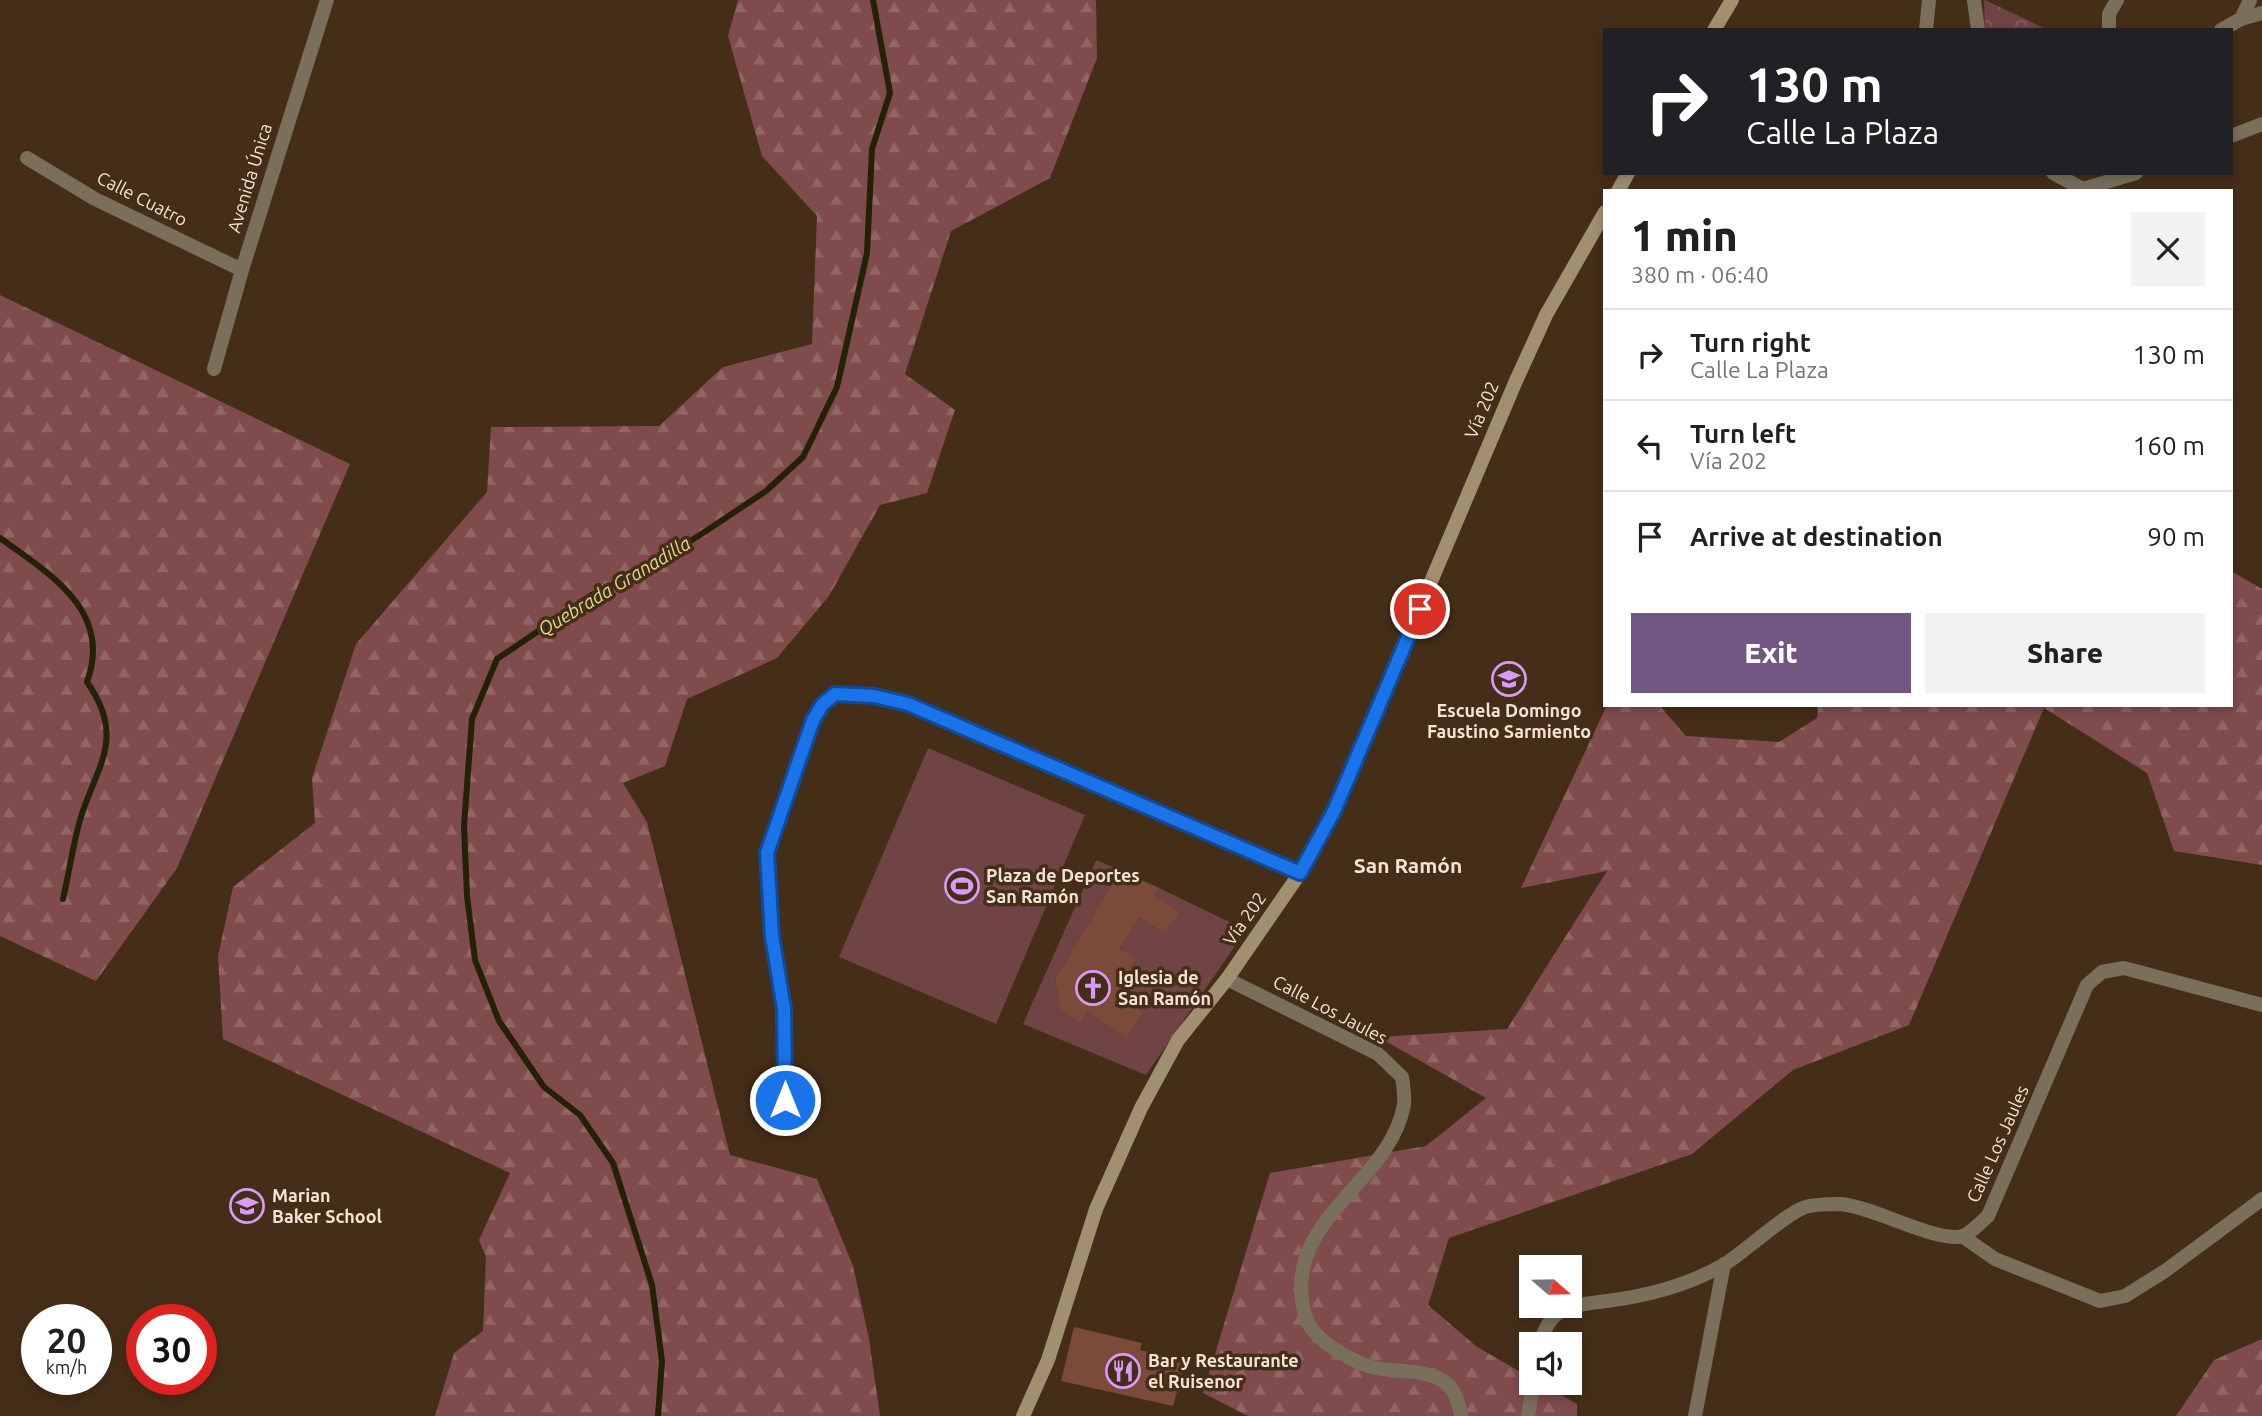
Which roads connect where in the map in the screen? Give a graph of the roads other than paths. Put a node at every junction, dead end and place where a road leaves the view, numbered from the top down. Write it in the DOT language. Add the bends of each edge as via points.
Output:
graph roads {
  1 [pos="327,0"];
  2 [pos="1732,0"];
  3 [pos="1929,0"];
  4 [pos="1974,0"];
  5 [pos="2117,0"];
  6 [pos="2250,0"];
  7 [pos="2262,13"];
  8 [pos="2241,19"];
  9 [pos="1715,28"];
  10 [pos="1926,28"];
  11 [pos="1978,28"];
  12 [pos="2109,28"];
  13 [pos="2225,28"];
  14 [pos="2262,124"];
  15 [pos="2233,135"];
  16 [pos="27,158"];
  17 [pos="2057,175"];
  18 [pos="2129,175"];
  19 [pos="2083,189"];
  20 [pos="2083,189"];
  21 [pos="1603,215"];
  22 [pos="242,270"];
  23 [pos="214,369"];
  24 [pos="1300,873"];
  25 [pos="1227,979"];
  26 [pos="2262,1005"];
  27 [pos="785,1100"];
  28 [pos="2262,1199"];
  29 [pos="1962,1236"];
  30 [pos="1724,1264"];
  31 [pos="1546,1332"];
  32 [pos="1532,1395"];
  33 [pos="1023,1416"];
  34 [pos="1461,1416"];
  35 [pos="1528,1416"];
  36 [pos="1695,1416"];
  1 -- 22 [label="street, Avenida Única"];
  2 -- 9 [label="main road"];
  3 -- 10 [label="street"];
  4 -- 11 [label="street"];
  5 -- 12 [label="street" via="2109,14"];
  6 -- 8 [label="street"];
  7 -- 8 [label="street"];
  8 -- 13 [label="street"];
  14 -- 15 [label="street"];
  16 -- 22 [label="street, Calle Cuatro" via="95,199"];
  17 -- 20 [label="street"];
  18 -- 19 [label="street"];
  21 -- 24 [label="main road, Vía 202" via="1546,315 1334,811"];
  22 -- 23 [label="street, Avenida Única"];
  24 -- 25 [label="main road, Vía 202"];
  24 -- 27 [label="street" via="908,704 835,694 813,720 767,853 772,936 784,1009"];
  25 -- 33 [label="main road, Vía 202" via="1178,1041 1141,1108 1096,1209 1048,1360"];
  25 -- 34 [label="street, Calle Los Jaules" via="1378,1054 1402,1077 1404,1103 1393,1137 1317,1231 1306,1258 1301,1296 1307,1322 1321,1340 1369,1367 1446,1382 1458,1400"];
  26 -- 29 [label="street, Calle Los Jaules" via="2124,968 2102,972 2087,985 1987,1216"];
  28 -- 29 [label="street" via="2165,1271 2124,1296 2101,1301 1995,1259"];
  29 -- 30 [label="street" via="1943,1237 1893,1217 1841,1204 1803,1208"];
  30 -- 31 [label="street" via="1674,1288 1568,1306 1552,1318"];
  30 -- 36 [label="street"];
  32 -- 35 [label="street"];
}
